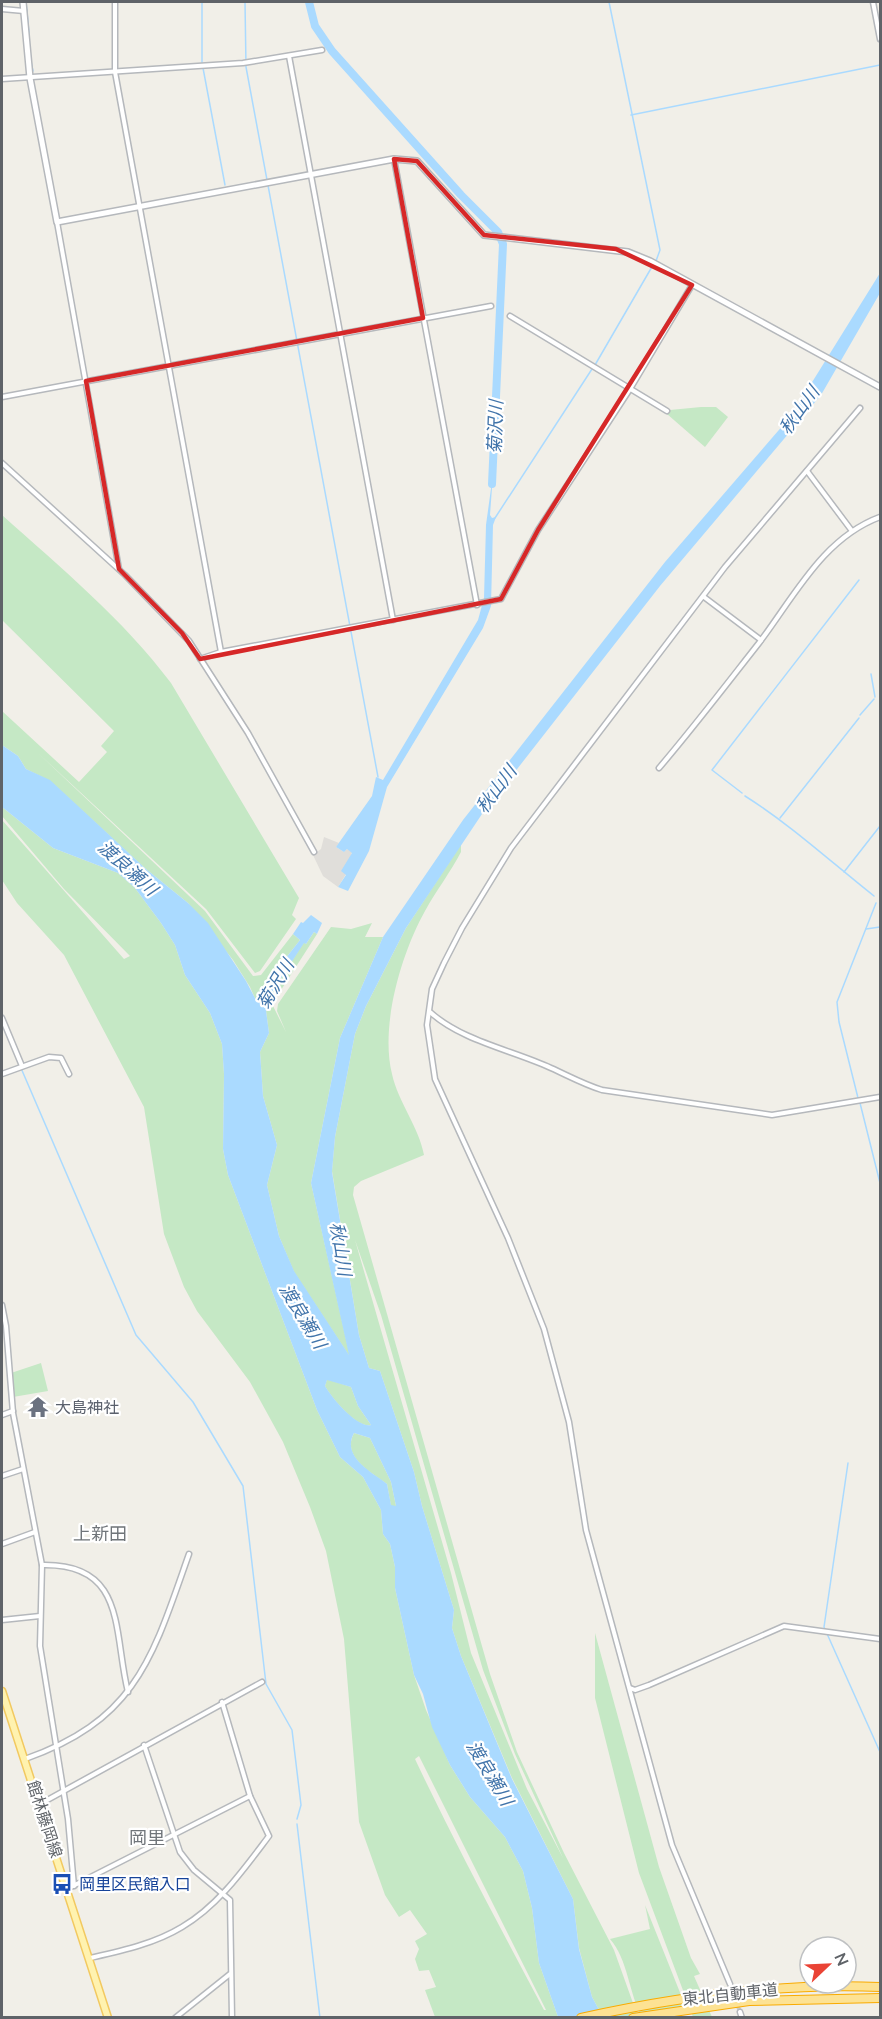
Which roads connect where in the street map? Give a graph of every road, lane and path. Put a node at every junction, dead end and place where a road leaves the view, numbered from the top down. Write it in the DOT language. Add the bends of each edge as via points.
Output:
graph roads {
  1 [pos="23,2"];
  2 [pos="115,2"];
  3 [pos="873,2"];
  4 [pos="2,9"];
  5 [pos="24,11"];
  6 [pos="880,39"];
  7 [pos="322,50"];
  8 [pos="289,56"];
  9 [pos="115,72"];
  10 [pos="30,78"];
  11 [pos="2,79"];
  12 [pos="394,159"];
  13 [pos="310,174"];
  14 [pos="140,206"];
  15 [pos="57,222"];
  16 [pos="692,285"];
  17 [pos="491,306"];
  18 [pos="510,316"];
  19 [pos="423,318"];
  20 [pos="340,334"];
  21 [pos="169,366"];
  22 [pos="86,381"];
  23 [pos="880,387"];
  24 [pos="630,389"];
  25 [pos="2,397"];
  26 [pos="860,408"];
  27 [pos="667,411"];
  28 [pos="2,463"];
  29 [pos="807,471"];
  30 [pos="880,517"];
  31 [pos="852,531"];
  32 [pos="119,569"];
  33 [pos="704,597"];
  34 [pos="478,604"];
  35 [pos="393,620"];
  36 [pos="761,640"];
  37 [pos="221,652"];
  38 [pos="200,659"];
  39 [pos="659,768"];
  40 [pos="314,852"];
  41 [pos="429,1012"];
  42 [pos="2,1018"];
  43 [pos="22,1066"];
  44 [pos="2,1074"];
  45 [pos="69,1074"];
  46 [pos="880,1097"];
  47 [pos="2,1305"];
  48 [pos="13,1411"];
  49 [pos="2,1415"];
  50 [pos="23,1469"];
  51 [pos="2,1476"];
  52 [pos="35,1532"];
  53 [pos="2,1544"];
  54 [pos="189,1554"];
  55 [pos="42,1565"];
  56 [pos="40,1616"];
  57 [pos="2,1620"];
  58 [pos="880,1639"];
  59 [pos="262,1682"];
  60 [pos="630,1688"];
  61 [pos="2,1691"];
  62 [pos="128,1693"];
  63 [pos="222,1702"];
  64 [pos="144,1744"];
  65 [pos="56,1749"];
  66 [pos="25,1759"];
  67 [pos="64,1793"];
  68 [pos="250,1796"];
  69 [pos="40,1804"];
  70 [pos="172,1837"];
  71 [pos="70,1887"];
  72 [pos="224,1893"];
  73 [pos="90,1958"];
  74 [pos="230,1974"];
  75 [pos="730,1984"];
  76 [pos="880,1987"];
  77 [pos="880,1998"];
  78 [pos="740,2012"];
  79 [pos="108,2018"];
  80 [pos="175,2018"];
  81 [pos="232,2018"];
  82 [pos="581,2018"];
  83 [pos="633,2018"];
  84 [pos="742,2018"];
  1 -- 5 [label="street"];
  2 -- 9 [label="street"];
  3 -- 6 [label="street"];
  4 -- 5 [label="street"];
  5 -- 10 [label="street"];
  7 -- 8 [label="street"];
  8 -- 9 [label="street"];
  8 -- 13 [label="street"];
  9 -- 10 [label="street"];
  9 -- 14 [label="street"];
  10 -- 11 [label="street"];
  10 -- 15 [label="street"];
  12 -- 13 [label="street"];
  12 -- 16 [label="street" via="417,161 484,235 616,249 650,261"];
  12 -- 19 [label="street"];
  13 -- 14 [label="street"];
  13 -- 20 [label="street"];
  14 -- 15 [label="street"];
  14 -- 21 [label="street"];
  15 -- 22 [label="street"];
  16 -- 23 [label="street"];
  16 -- 24 [label="street"];
  17 -- 19 [label="street"];
  18 -- 24 [label="street"];
  19 -- 20 [label="street"];
  19 -- 34 [label="street"];
  20 -- 21 [label="street"];
  20 -- 35 [label="street"];
  21 -- 22 [label="street"];
  21 -- 37 [label="street"];
  22 -- 25 [label="street"];
  22 -- 32 [label="street"];
  24 -- 27 [label="street"];
  24 -- 34 [label="street" via="538,530 506,593 496,601"];
  26 -- 29 [label="street"];
  28 -- 32 [label="street"];
  29 -- 31 [label="street"];
  29 -- 33 [label="street"];
  30 -- 31 [label="street"];
  31 -- 36 [label="street" via="838,541 806,578"];
  32 -- 38 [label="street" via="182,633"];
  33 -- 36 [label="street"];
  33 -- 41 [label="street" via="505,856 444,963 432,989"];
  34 -- 35 [label="street"];
  35 -- 37 [label="street"];
  36 -- 39 [label="street"];
  37 -- 38 [label="street"];
  38 -- 40 [label="street" via="248,733"];
  41 -- 46 [label="street" via="480,1040 602,1089 772,1115"];
  41 -- 60 [label="street" via="428,1038 435,1079 508,1238 544,1329 569,1422 586,1530"];
  42 -- 43 [label="street"];
  43 -- 44 [label="street"];
  43 -- 45 [label="street" via="49,1057 61,1058"];
  47 -- 48 [label="street"];
  48 -- 49 [label="street"];
  48 -- 50 [label="street"];
  50 -- 51 [label="street"];
  50 -- 52 [label="street"];
  52 -- 53 [label="street"];
  52 -- 55 [label="street"];
  54 -- 62 [label="street" via="156,1644"];
  55 -- 56 [label="street"];
  55 -- 62 [label="street" via="71,1566 106,1591 113,1609"];
  56 -- 57 [label="street"];
  56 -- 65 [label="street" via="40,1646"];
  58 -- 60 [label="street" via="784,1626 649,1685"];
  59 -- 63 [label="street"];
  60 -- 75 [label="street" via="672,1845"];
  61 -- 66 [label="main road, 館林藤岡線"];
  62 -- 65 [label="street" via="110,1712"];
  63 -- 64 [label="street"];
  63 -- 68 [label="street"];
  64 -- 67 [label="street"];
  64 -- 70 [label="street"];
  65 -- 66 [label="street"];
  65 -- 67 [label="street"];
  66 -- 69 [label="main road, 館林藤岡線"];
  67 -- 69 [label="street"];
  67 -- 71 [label="street"];
  68 -- 70 [label="street"];
  68 -- 72 [label="street" via="269,1836"];
  69 -- 71 [label="main road, 館林藤岡線"];
  70 -- 71 [label="street"];
  70 -- 72 [label="street" via="188,1865"];
  71 -- 73 [label="main road, 館林藤岡線"];
  72 -- 73 [label="street" via="183,1927 142,1946"];
  72 -- 74 [label="street" via="230,1900"];
  73 -- 79 [label="main road, 館林藤岡線"];
  74 -- 80 [label="street"];
  74 -- 81 [label="street"];
  76 -- 82 [label="highway, 東北自動車道" via="801,1987 707,1995"];
  77 -- 83 [label="highway, 東北自動車道" via="802,1998"];
  78 -- 84 [label="street"];
}
